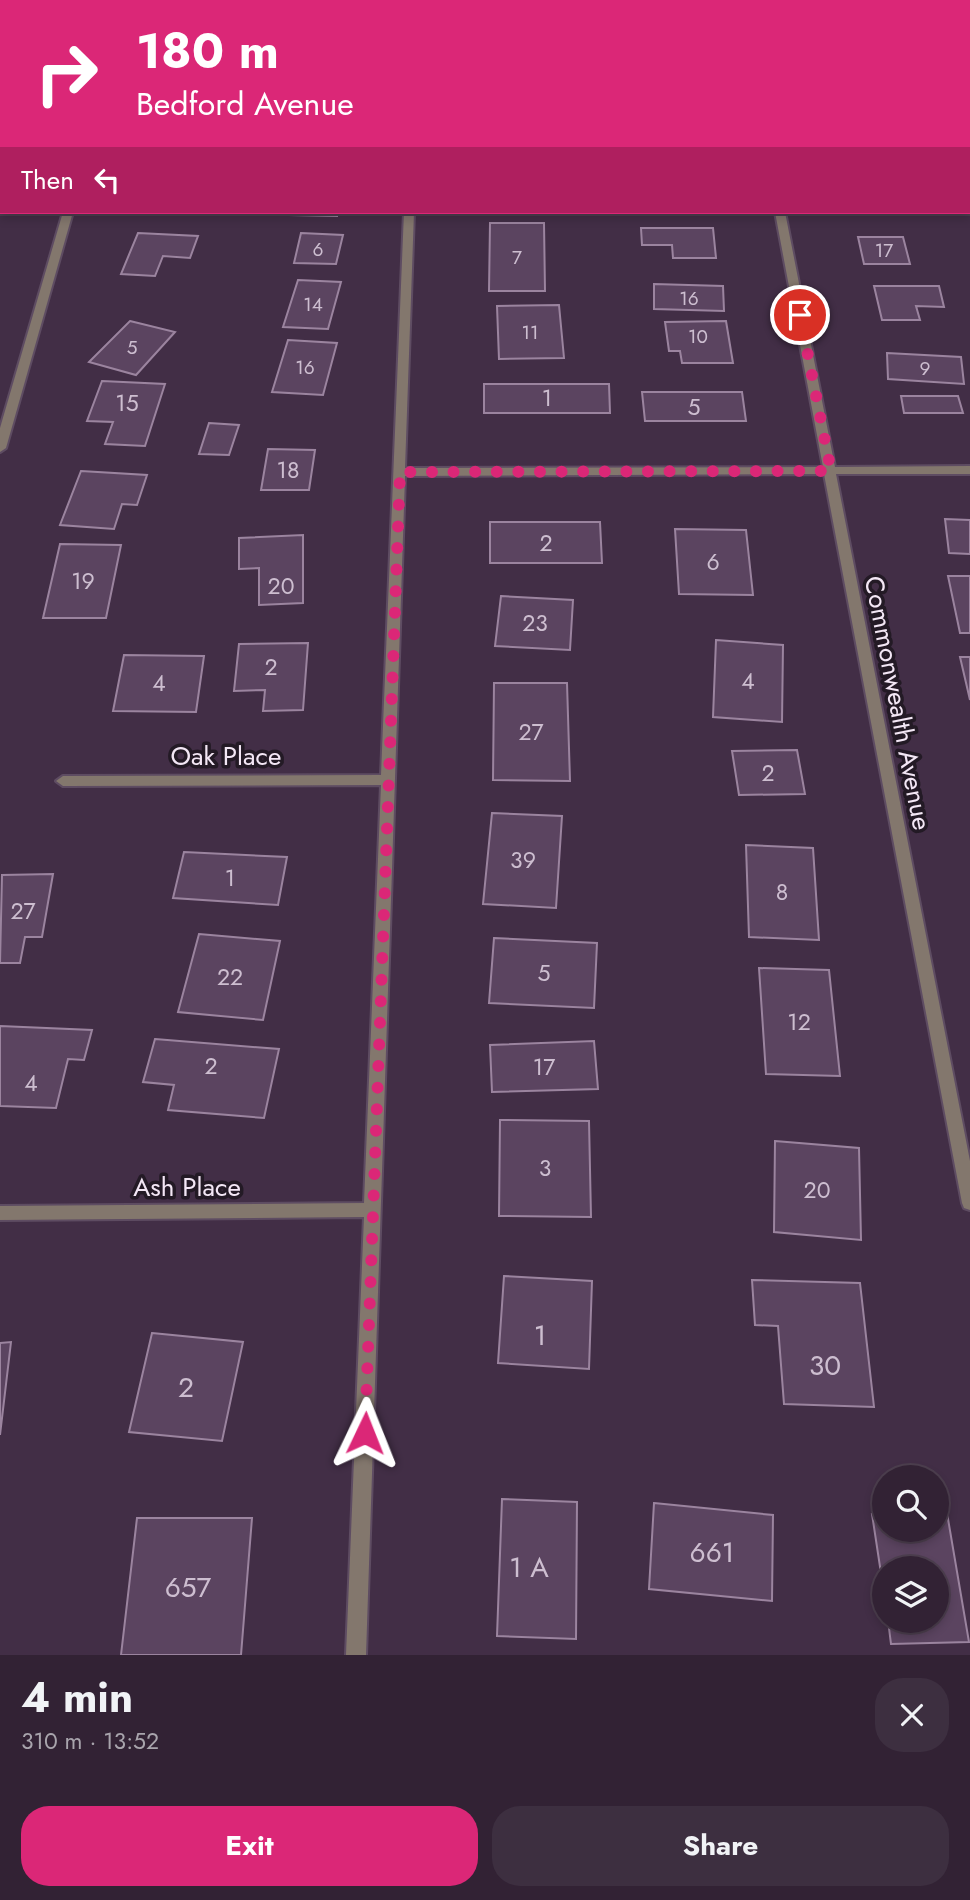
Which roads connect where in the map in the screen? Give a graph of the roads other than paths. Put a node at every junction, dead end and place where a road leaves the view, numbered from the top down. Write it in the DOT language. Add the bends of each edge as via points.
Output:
graph roads {
  1 [pos="67,214"];
  2 [pos="409,214"];
  3 [pos="780,214"];
  4 [pos="0,447"];
  5 [pos="970,470"];
  6 [pos="831,471"];
  7 [pos="400,472"];
  8 [pos="389,780"];
  9 [pos="63,781"];
  10 [pos="970,1203"];
  11 [pos="374,1210"];
  12 [pos="0,1213"];
  13 [pos="356,1655"];
  1 -- 4 [label="street"];
  2 -- 7 [label="street"];
  3 -- 6 [label="street, Commonwealth Avenue"];
  5 -- 6 [label="street"];
  6 -- 7 [label="street"];
  6 -- 10 [label="street, Commonwealth Avenue"];
  7 -- 8 [label="street"];
  8 -- 9 [label="street, Oak Place"];
  8 -- 11 [label="street"];
  11 -- 12 [label="street, Ash Place"];
  11 -- 13 [label="street"];
}
